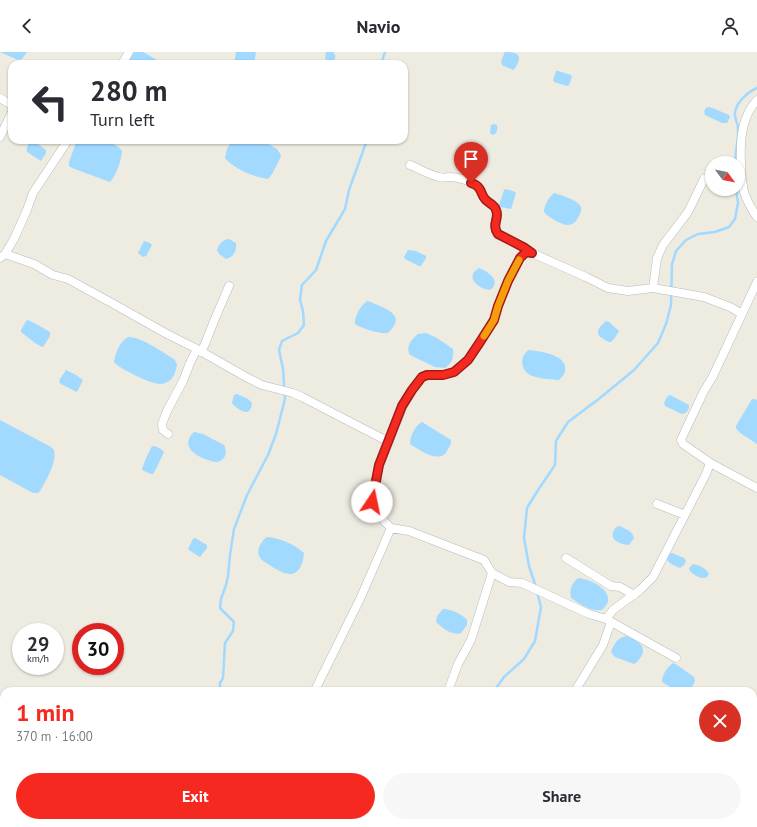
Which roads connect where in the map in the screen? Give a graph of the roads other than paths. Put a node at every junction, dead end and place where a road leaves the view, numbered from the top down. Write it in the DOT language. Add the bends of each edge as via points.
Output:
graph roads {
  1 [pos="757,100"];
  2 [pos="8,120"];
  3 [pos="0,137"];
  4 [pos="65,144"];
  5 [pos="410,165"];
  6 [pos="704,180"];
  7 [pos="757,217"];
  8 [pos="532,253"];
  9 [pos="2,256"];
  10 [pos="757,282"];
  11 [pos="229,286"];
  12 [pos="653,288"];
  13 [pos="753,300"];
  14 [pos="742,314"];
  15 [pos="199,351"];
  16 [pos="168,434"];
  17 [pos="389,442"];
  18 [pos="710,463"];
  19 [pos="757,488"];
  20 [pos="657,504"];
  21 [pos="685,515"];
  22 [pos="391,528"];
  23 [pos="566,558"];
  24 [pos="492,573"];
  25 [pos="634,595"];
  26 [pos="609,620"];
  27 [pos="676,658"];
  28 [pos="316,687"];
  29 [pos="449,687"];
  30 [pos="577,687"];
  1 -- 7 [label="street" via="752,105 741,137 741,174 744,192"];
  2 -- 3 [label="street"];
  4 -- 9 [label="street" via="34,193 14,239"];
  5 -- 8 [label="street" via="436,176 458,178 476,185 483,197 497,210 494,226 498,234"];
  6 -- 12 [label="street" via="688,212 663,245 657,258"];
  8 -- 12 [label="street" via="608,288 628,291"];
  8 -- 17 [label="street" via="527,252 520,258 508,281 494,320 468,360 454,372 422,377 402,406"];
  9 -- 15 [label="street" via="34,264 68,280"];
  10 -- 13 [label="street"];
  11 -- 15 [label="street" via="205,344"];
  12 -- 14 [label="street" via="704,297"];
  13 -- 14 [label="street"];
  14 -- 18 [label="street" via="681,440"];
  15 -- 16 [label="street" via="190,363 162,424 163,430"];
  15 -- 17 [label="street" via="262,385 293,393"];
  17 -- 22 [label="street" via="379,465 372,502"];
  18 -- 19 [label="street"];
  18 -- 21 [label="street"];
  20 -- 21 [label="street"];
  21 -- 25 [label="street" via="653,577"];
  22 -- 24 [label="street" via="410,531 484,560"];
  22 -- 28 [label="street" via="360,599"];
  23 -- 25 [label="street" via="611,586 620,587"];
  24 -- 26 [label="street" via="509,582 522,583 589,614"];
  24 -- 29 [label="street" via="470,640"];
  25 -- 26 [label="street" via="613,610"];
  26 -- 27 [label="street"];
  26 -- 30 [label="street" via="603,645"];
}
